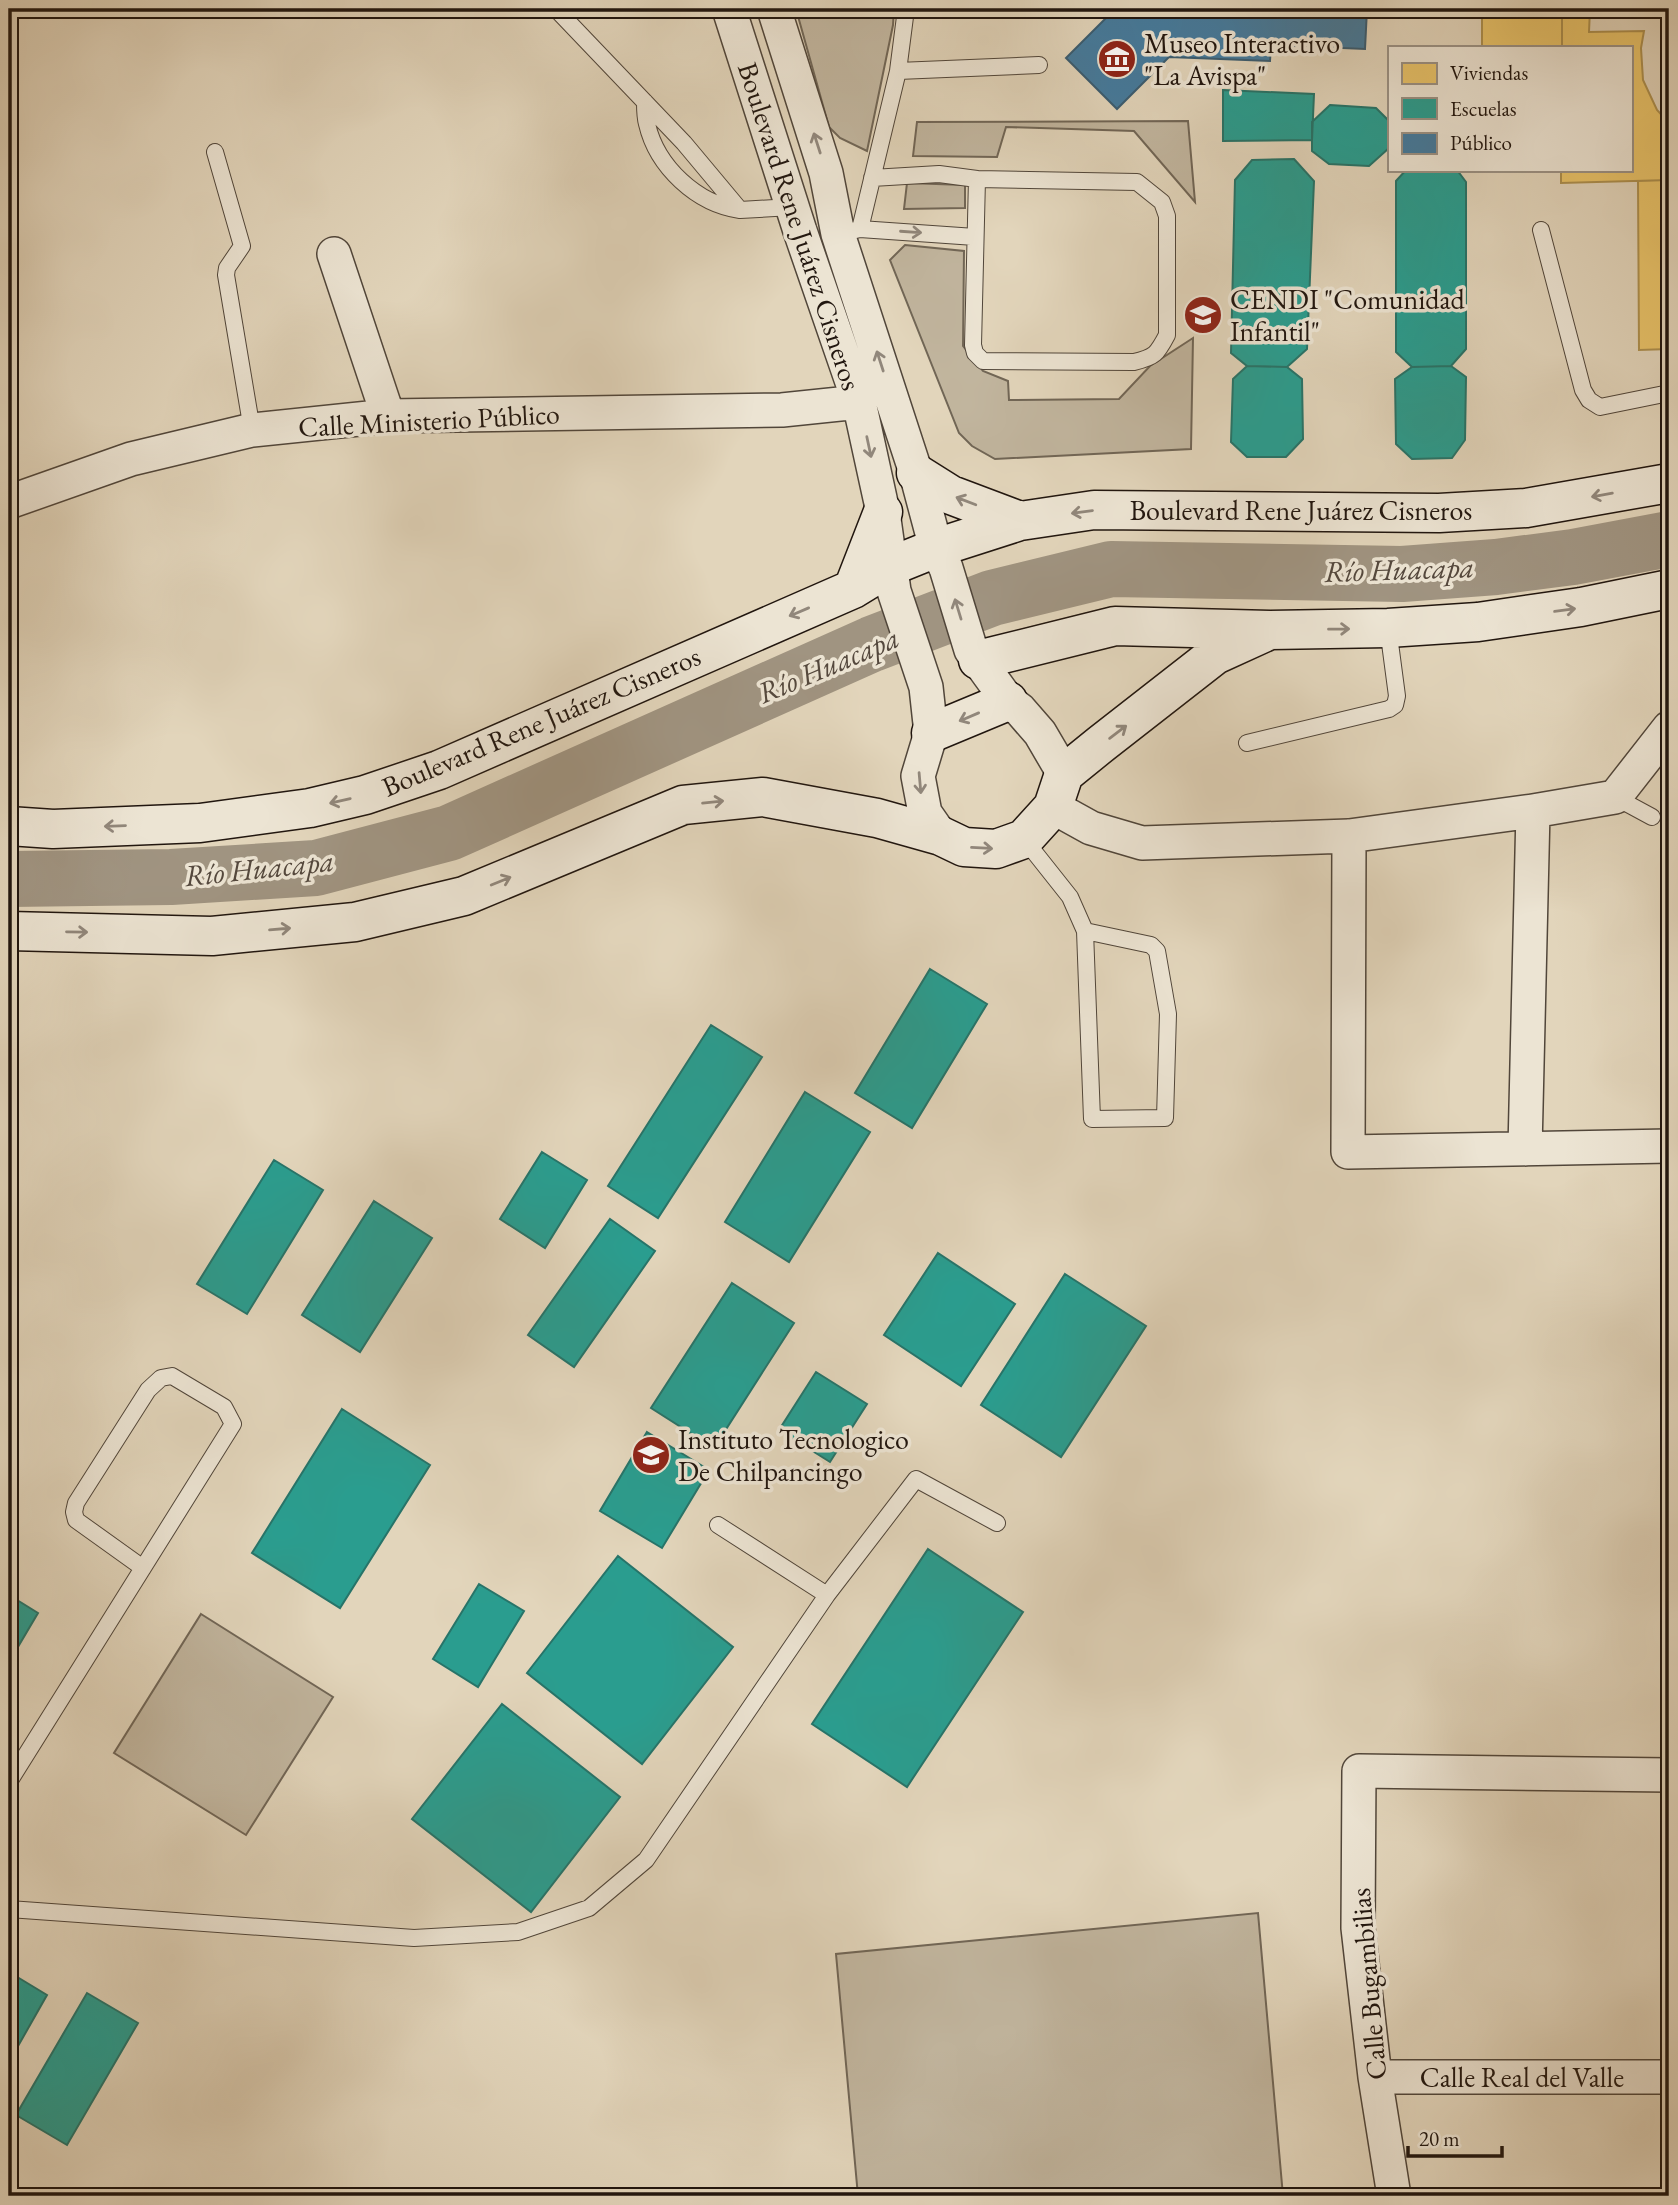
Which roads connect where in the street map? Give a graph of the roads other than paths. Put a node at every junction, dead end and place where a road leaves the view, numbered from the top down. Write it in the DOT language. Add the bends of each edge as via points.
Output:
graph roads {
  1 [pos="556,9"];
  2 [pos="729,9"];
  3 [pos="774,9"];
  4 [pos="906,9"];
  5 [pos="1039,65"];
  6 [pos="898,71"];
  7 [pos="645,102"];
  8 [pos="215,152"];
  9 [pos="872,178"];
  10 [pos="971,178"];
  11 [pos="792,207"];
  12 [pos="740,210"];
  13 [pos="1541,229"];
  14 [pos="849,231"];
  15 [pos="969,237"];
  16 [pos="334,254"];
  17 [pos="1669,393"];
  18 [pos="859,402"];
  19 [pos="388,416"];
  20 [pos="252,430"];
  21 [pos="916,473"];
  22 [pos="1669,483"];
  23 [pos="9,502"];
  24 [pos="883,512"];
  25 [pos="1020,521"];
  26 [pos="941,558"];
  27 [pos="891,579"];
  28 [pos="853,589"];
  29 [pos="1669,589"];
  30 [pos="1388,628"];
  31 [pos="1270,630"];
  32 [pos="974,655"];
  33 [pos="1007,701"];
  34 [pos="1669,728"];
  35 [pos="931,733"];
  36 [pos="1247,743"];
  37 [pos="1058,790"];
  38 [pos="1615,797"];
  39 [pos="1533,811"];
  40 [pos="1652,817"];
  41 [pos="9,825"];
  42 [pos="941,836"];
  43 [pos="1349,836"];
  44 [pos="1024,839"];
  45 [pos="9,931"];
  46 [pos="1085,932"];
  47 [pos="1669,1146"];
  48 [pos="1525,1149"];
  49 [pos="997,1523"];
  50 [pos="718,1525"];
  51 [pos="143,1568"];
  52 [pos="827,1595"];
  53 [pos="1669,1775"];
  54 [pos="9,1782"];
  55 [pos="9,1909"];
  56 [pos="1375,2077"];
  57 [pos="1669,2077"];
  58 [pos="1394,2196"];
  1 -- 7 [label="lane"];
  2 -- 11 [label="street, Boulevard Rene Juárez Cisneros"];
  14 -- 3 [label="street, Boulevard Rene Juárez Cisneros, one-way"];
  4 -- 6 [label="lane"];
  5 -- 6 [label="lane"];
  6 -- 9 [label="lane"];
  7 -- 12 [label="lane"];
  7 -- 12 [label="lane" via="646,124 656,147 684,185 721,206"];
  8 -- 20 [label="lane" via="242,246 226,275"];
  9 -- 10 [label="lane" via="939,174"];
  9 -- 14 [label="lane"];
  10 -- 15 [label="lane"];
  10 -- 15 [label="lane" via="1137,182 1162,202 1167,216 1167,335 1159,350 1152,358 1134,362 983,360 973,345"];
  11 -- 12 [label="lane"];
  11 -- 18 [label="street, Boulevard Rene Juárez Cisneros"];
  13 -- 17 [label="lane" via="1589,400 1600,407"];
  14 -- 15 [label="lane, one-way"];
  21 -- 14 [label="street, Boulevard Rene Juárez Cisneros, one-way"];
  16 -- 19 [label="street"];
  18 -- 19 [label="street, Calle Ministerio Público" via="782,410"];
  18 -- 24 [label="street, Boulevard Rene Juárez Cisneros, one-way"];
  19 -- 20 [label="street, Calle Ministerio Público"];
  20 -- 23 [label="street, Calle Ministerio Público" via="131,459"];
  25 -- 21 [label="main road, one-way" via="951,495"];
  21 -- 26 [label="street, Boulevard Rene Juárez Cisneros"];
  22 -- 25 [label="main road, Boulevard Rene Juárez Cisneros, one-way" via="1526,508 1439,513 1094,510"];
  24 -- 27 [label="street, Boulevard Rene Juárez Cisneros"];
  24 -- 28 [label="main road"];
  25 -- 26 [label="main road, Boulevard Rene Juárez Cisneros"];
  26 -- 27 [label="main road, Boulevard Rene Juárez Cisneros"];
  32 -- 26 [label="street, Boulevard Rene Juárez Cisneros, one-way"];
  27 -- 28 [label="main road, Boulevard Rene Juárez Cisneros"];
  27 -- 35 [label="street, Boulevard Rene Juárez Cisneros" via="922,669"];
  28 -- 41 [label="main road, Boulevard Rene Juárez Cisneros, one-way" via="439,770 365,795 310,808 200,823 53,829"];
  30 -- 29 [label="main road, one-way" via="1517,616"];
  31 -- 30 [label="main road, one-way"];
  30 -- 36 [label="lane" via="1395,705"];
  31 -- 32 [label="main road" via="1115,626"];
  37 -- 31 [label="main road, one-way" via="1215,655"];
  32 -- 33 [label="street, Boulevard Rene Juárez Cisneros"];
  33 -- 35 [label="main road, one-way"];
  33 -- 37 [label="street, Boulevard Rene Juárez Cisneros" via="1040,733"];
  34 -- 38 [label="street"];
  35 -- 42 [label="street, Boulevard Rene Juárez Cisneros, one-way" via="918,776 925,813"];
  37 -- 43 [label="street" via="1091,828 1142,843"];
  37 -- 44 [label="main road"];
  38 -- 39 [label="street"];
  38 -- 40 [label="lane"];
  39 -- 43 [label="street"];
  39 -- 48 [label="street"];
  42 -- 44 [label="main road, one-way" via="964,847 996,849"];
  45 -- 42 [label="main road, one-way" via="212,936 355,922 464,896 683,806 763,797 877,818"];
  43 -- 48 [label="street" via="1348,1152"];
  44 -- 46 [label="lane" via="1070,897"];
  46 -- 46 [label="lane" via="1092,1119 1165,1118 1168,1014 1157,951 1151,945"];
  47 -- 48 [label="street"];
  49 -- 52 [label="lane" via="916,1479"];
  50 -- 52 [label="lane"];
  51 -- 51 [label="lane" via="233,1424 224,1408 172,1376 161,1378 148,1390 74,1512 76,1520"];
  51 -- 54 [label="lane"];
  52 -- 55 [label="lane" via="646,1860 589,1908 517,1932 414,1938"];
  53 -- 56 [label="street, Calle Bugambilias" via="1359,1772 1358,1928"];
  56 -- 57 [label="street, Calle Real del Valle"];
  56 -- 58 [label="street, Calle Bugambilias"];
}
